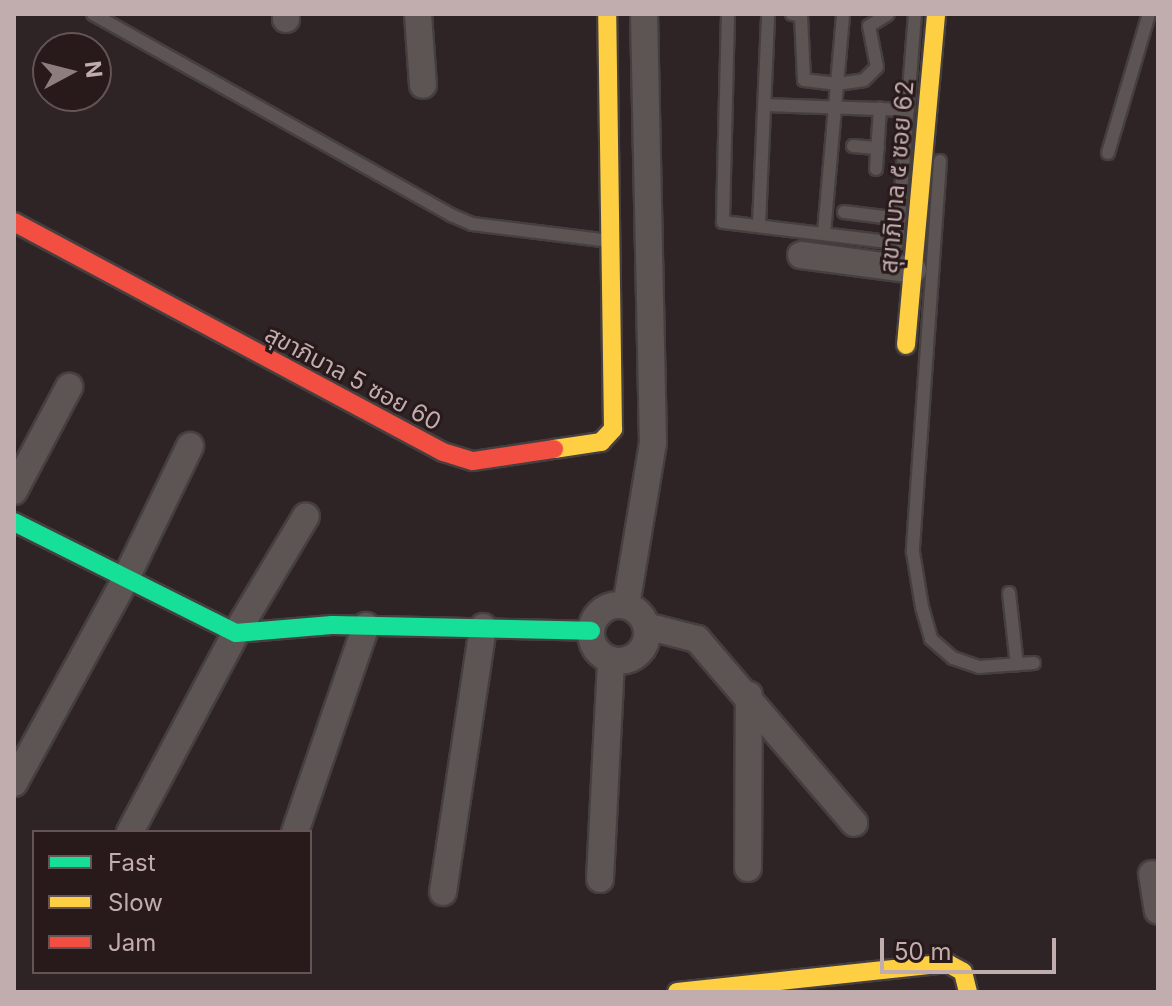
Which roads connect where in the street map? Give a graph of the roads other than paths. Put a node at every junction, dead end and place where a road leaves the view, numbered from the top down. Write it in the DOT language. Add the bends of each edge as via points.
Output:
graph roads {
  1 [pos="93,14"];
  2 [pos="418,14"];
  3 [pos="607,14"];
  4 [pos="644,14"];
  5 [pos="728,14"];
  6 [pos="768,14"];
  7 [pos="792,14"];
  8 [pos="843,14"];
  9 [pos="888,14"];
  10 [pos="915,14"];
  11 [pos="936,14"];
  12 [pos="951,14"];
  13 [pos="1149,14"];
  14 [pos="947,61"];
  15 [pos="837,84"];
  16 [pos="423,85"];
  17 [pos="764,105"];
  18 [pos="835,106"];
  19 [pos="880,108"];
  20 [pos="908,110"];
  21 [pos="942,141"];
  22 [pos="853,146"];
  23 [pos="878,148"];
  24 [pos="1108,153"];
  25 [pos="876,169"];
  26 [pos="844,212"];
  27 [pos="900,219"];
  28 [pos="14,222"];
  29 [pos="759,224"];
  30 [pos="824,233"];
  31 [pos="613,242"];
  32 [pos="801,255"];
  33 [pos="913,270"];
  34 [pos="906,345"];
  35 [pos="69,387"];
  36 [pos="190,446"];
  37 [pos="14,491"];
  38 [pos="306,516"];
  39 [pos="14,522"];
  40 [pos="125,580"];
  41 [pos="1009,593"];
  42 [pos="626,606"];
  43 [pos="366,626"];
  44 [pos="646,626"];
  45 [pos="483,627"];
  46 [pos="591,631"];
  47 [pos="236,633"];
  48 [pos="611,660"];
  49 [pos="1034,663"];
  50 [pos="1017,665"];
  51 [pos="749,695"];
  52 [pos="14,783"];
  53 [pos="854,823"];
  54 [pos="131,830"];
  55 [pos="296,830"];
  56 [pos="748,868"];
  57 [pos="1152,874"];
  58 [pos="600,879"];
  59 [pos="443,892"];
  60 [pos="1158,911"];
  61 [pos="677,992"];
  62 [pos="968,992"];
  1 -- 31 [label="lane" via="451,215 472,224"];
  2 -- 16 [label="street"];
  3 -- 31 [label="street, สุขาภิบาล 5 ซอย 60"];
  4 -- 42 [label="street" via="653,443"];
  5 -- 29 [label="lane" via="723,222"];
  6 -- 17 [label="lane"];
  7 -- 15 [label="lane" via="801,16 804,80"];
  8 -- 15 [label="lane"];
  9 -- 15 [label="lane" via="869,26 877,67 864,80"];
  10 -- 20 [label="lane"];
  11 -- 33 [label="street, สุขาภิบาล ๕ ซอย 62"];
  12 -- 14 [label="lane"];
  13 -- 24 [label="lane"];
  15 -- 18 [label="lane"];
  17 -- 18 [label="lane"];
  17 -- 29 [label="lane"];
  18 -- 19 [label="lane"];
  18 -- 30 [label="lane"];
  19 -- 20 [label="lane"];
  19 -- 23 [label="lane"];
  20 -- 27 [label="lane"];
  21 -- 50 [label="lane" via="913,552 931,639 953,658 979,667"];
  22 -- 23 [label="lane"];
  23 -- 25 [label="lane"];
  26 -- 27 [label="lane"];
  27 -- 30 [label="lane" via="897,243"];
  28 -- 31 [label="street, สุขาภิบาล 5 ซอย 60" via="416,441 473,461 580,449 601,442 613,429"];
  29 -- 30 [label="lane"];
  32 -- 33 [label="street"];
  33 -- 34 [label="street, สุขาภิบาล ๕ ซอย 62"];
  35 -- 37 [label="street"];
  36 -- 40 [label="street"];
  38 -- 47 [label="street"];
  39 -- 40 [label="street"];
  40 -- 47 [label="street"];
  40 -- 52 [label="street"];
  41 -- 50 [label="lane"];
  42 -- 44 [label="street"];
  42 -- 46 [label="street" via="607,607"];
  43 -- 45 [label="street"];
  43 -- 47 [label="street"];
  43 -- 55 [label="street"];
  44 -- 48 [label="street" via="639,654"];
  44 -- 51 [label="street" via="697,639"];
  45 -- 46 [label="street"];
  45 -- 59 [label="street"];
  46 -- 48 [label="street" via="595,649"];
  47 -- 54 [label="street"];
  48 -- 58 [label="street"];
  49 -- 50 [label="lane"];
  51 -- 53 [label="street"];
  51 -- 56 [label="street"];
  57 -- 60 [label="street"];
  61 -- 62 [label="street" via="947,963 963,972"];
}
